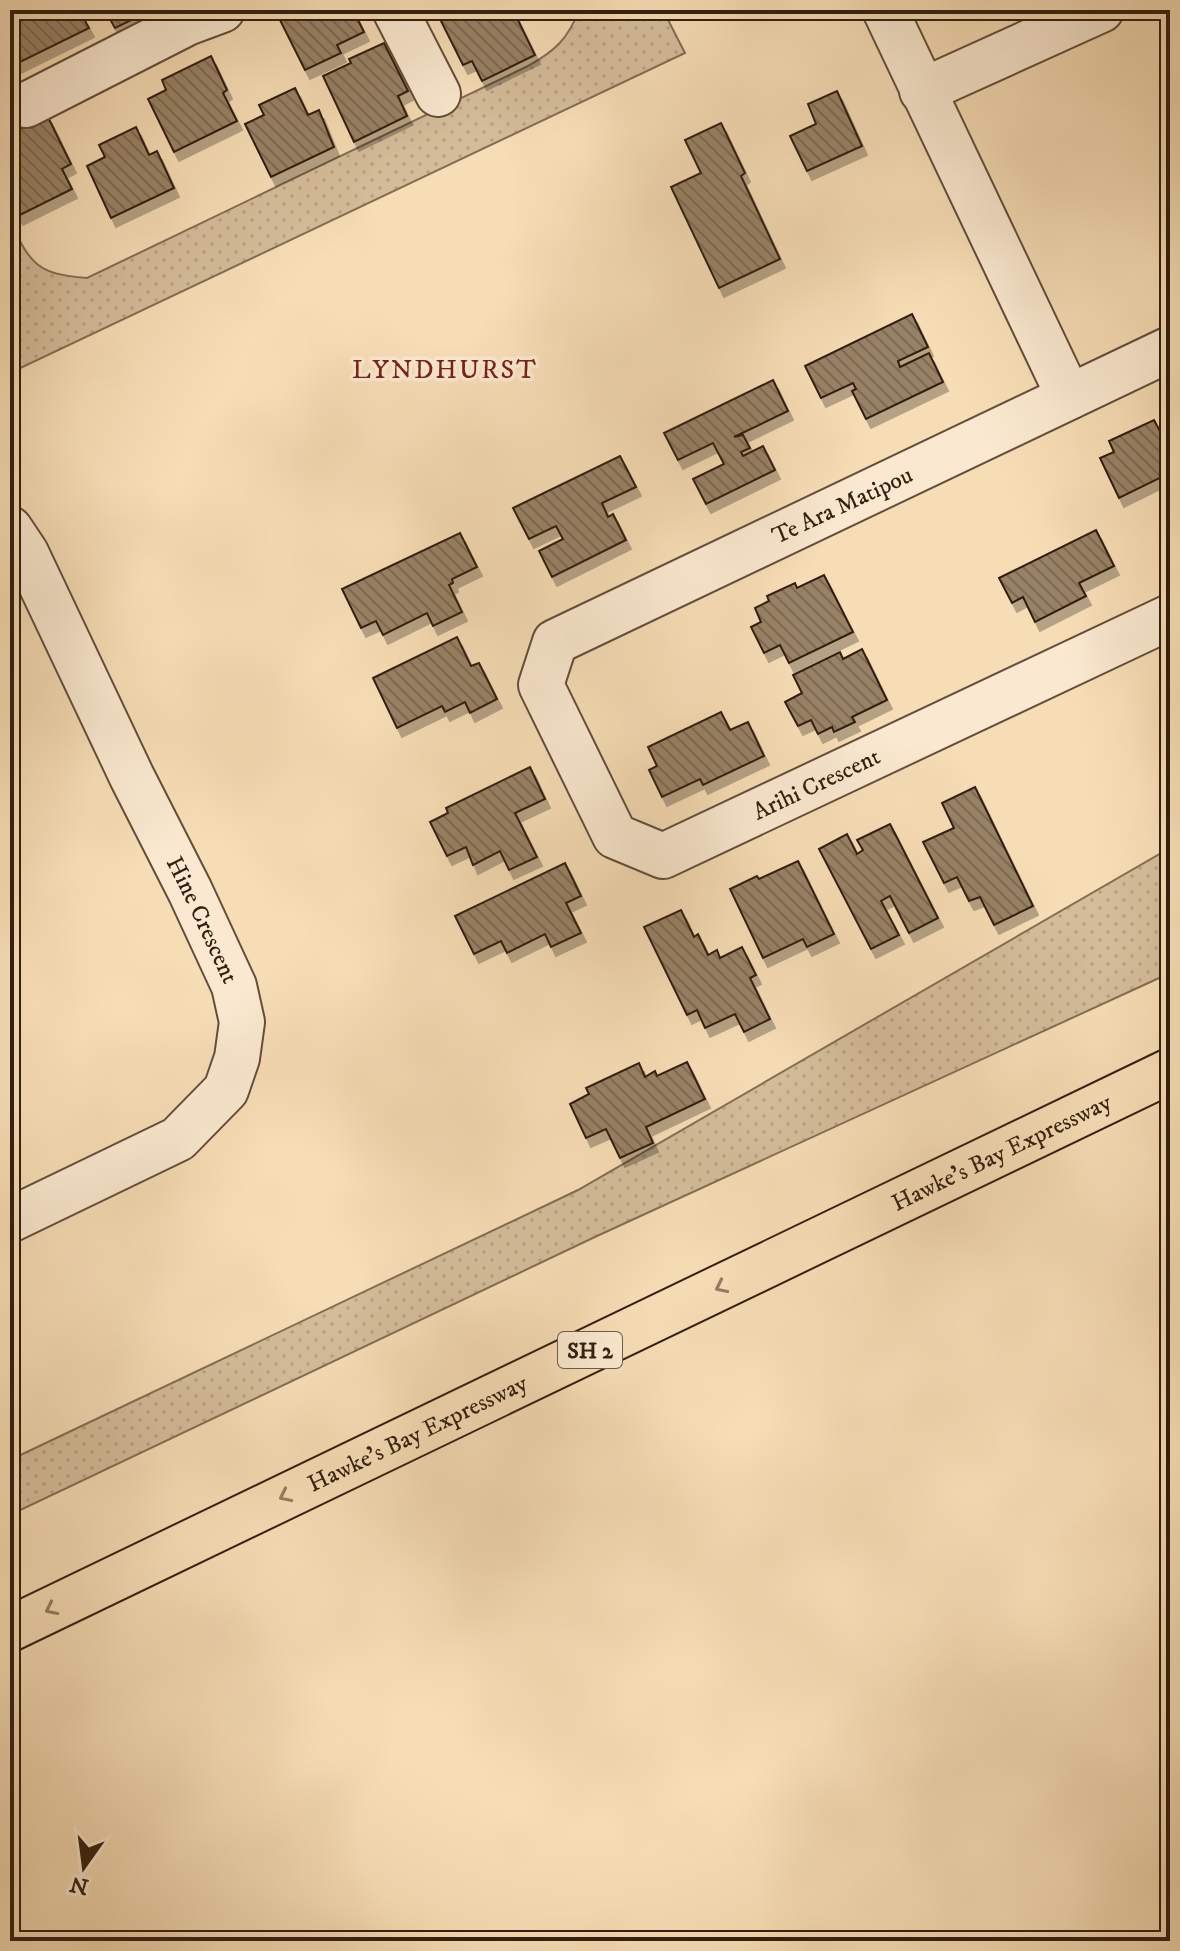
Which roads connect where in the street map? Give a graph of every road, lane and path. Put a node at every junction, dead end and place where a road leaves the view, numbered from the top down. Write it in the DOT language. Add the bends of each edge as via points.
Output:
graph roads {
  1 [pos="222,10"];
  2 [pos="395,10"];
  3 [pos="885,10"];
  4 [pos="1101,10"];
  5 [pos="922,91"];
  6 [pos="438,94"];
  7 [pos="26,105"];
  8 [pos="1170,349"];
  9 [pos="1069,397"];
  10 [pos="10,529"];
  11 [pos="1170,617"];
  12 [pos="541,685"];
  13 [pos="1170,1041"];
  14 [pos="1170,1071"];
  15 [pos="10,1220"];
  16 [pos="10,1596"];
  17 [pos="10,1629"];
  1 -- 7 [label="street"];
  2 -- 6 [label="street"];
  3 -- 5 [label="street"];
  4 -- 5 [label="street"];
  5 -- 9 [label="street"];
  8 -- 9 [label="street, Te Ara Matipou"];
  9 -- 12 [label="street, Te Ara Matipou" via="555,642"];
  10 -- 15 [label="street, Hine Crescent" via="190,891 234,986 242,1022 226,1090 178,1139"];
  11 -- 12 [label="street, Arihi Crescent" via="663,856 615,836"];
  13 -- 16 [label="highway, Hawke's Bay Expressway / SH 2"];
  14 -- 17 [label="highway, Hawke's Bay Expressway / SH 2, one-way"];
}
